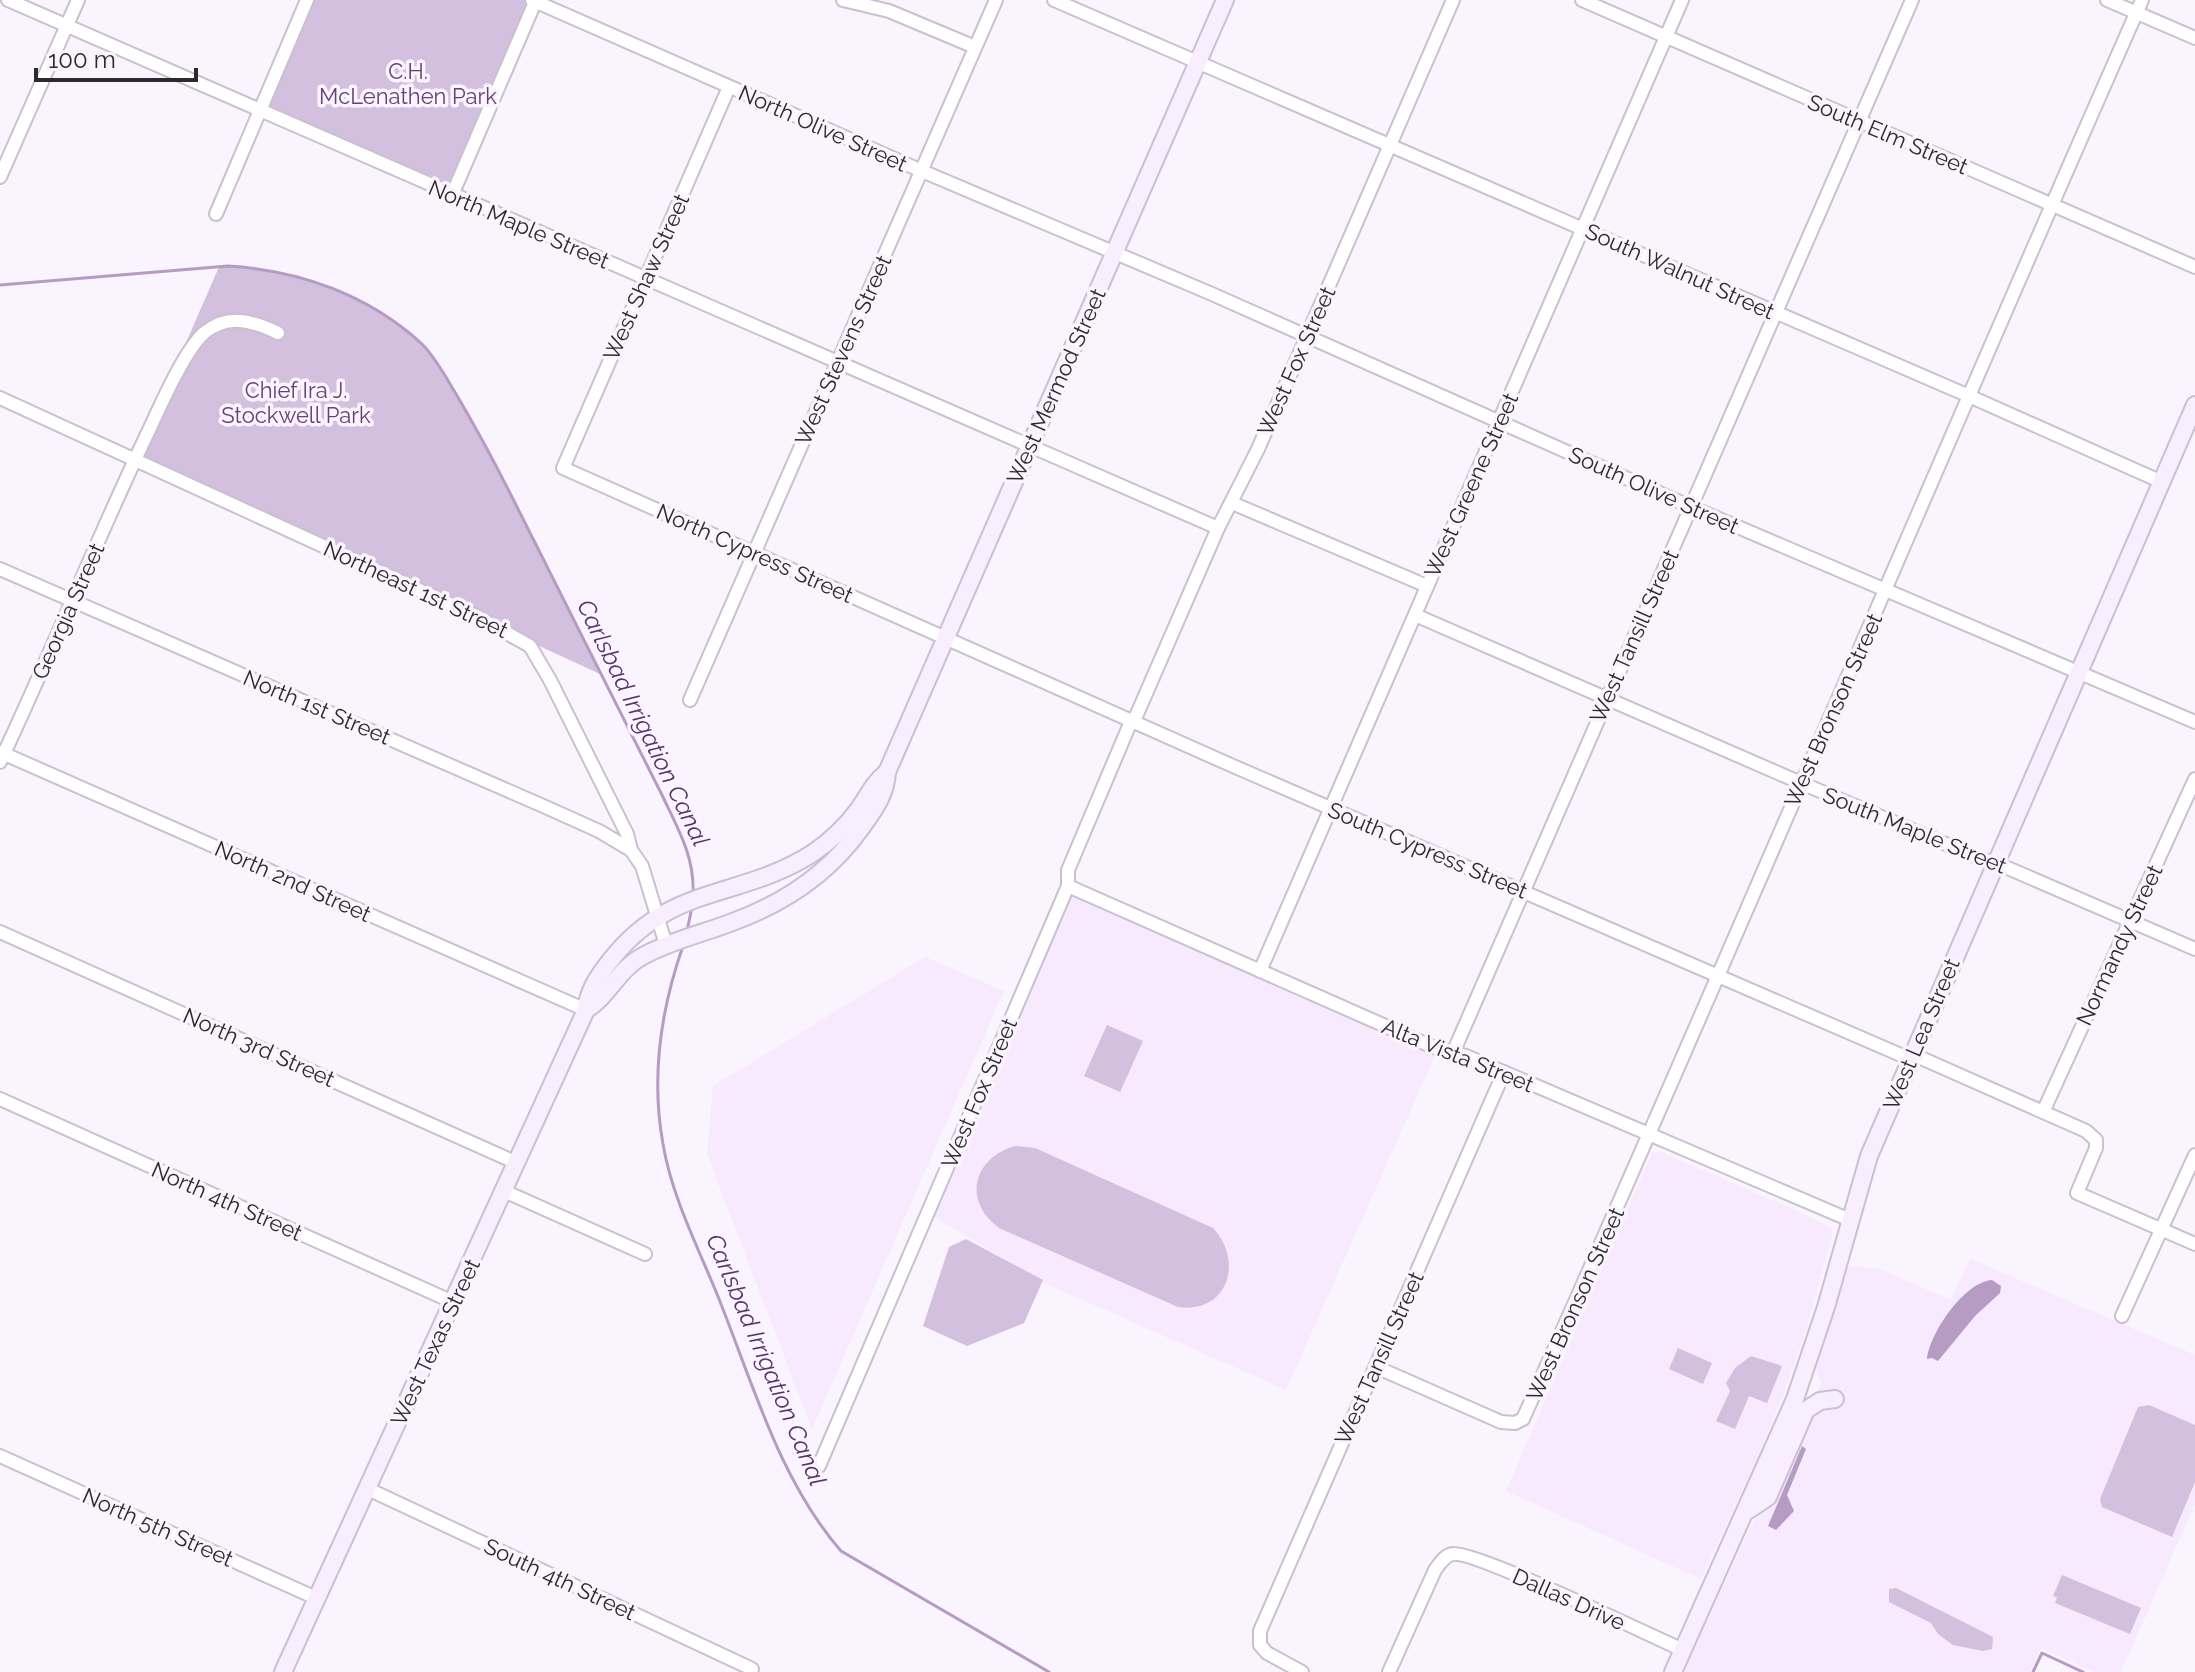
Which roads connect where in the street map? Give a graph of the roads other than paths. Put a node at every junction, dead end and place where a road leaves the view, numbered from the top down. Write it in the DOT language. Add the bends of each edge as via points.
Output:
graph roads {
  1 [pos="8,0"];
  2 [pos="78,0"];
  3 [pos="307,0"];
  4 [pos="535,0"];
  5 [pos="843,0"];
  6 [pos="996,0"];
  7 [pos="1054,0"];
  8 [pos="1225,0"];
  9 [pos="1453,0"];
  10 [pos="1582,0"];
  11 [pos="1682,0"];
  12 [pos="1912,0"];
  13 [pos="2107,0"];
  14 [pos="2139,6"];
  15 [pos="67,25"];
  16 [pos="1666,36"];
  17 [pos="2195,38"];
  18 [pos="975,47"];
  19 [pos="1198,62"];
  20 [pos="729,87"];
  21 [pos="260,112"];
  22 [pos="1860,120"];
  23 [pos="1390,146"];
  24 [pos="922,171"];
  25 [pos="0,177"];
  26 [pos="452,195"];
  27 [pos="2053,205"];
  28 [pos="216,214"];
  29 [pos="1583,229"];
  30 [pos="1114,253"];
  31 [pos="2195,267"];
  32 [pos="645,279"];
  33 [pos="1775,313"];
  34 [pos="278,333"];
  35 [pos="1308,336"];
  36 [pos="837,362"];
  37 [pos="1969,396"];
  38 [pos="0,398"];
  39 [pos="2195,405"];
  40 [pos="1499,422"];
  41 [pos="1030,447"];
  42 [pos="135,459"];
  43 [pos="563,468"];
  44 [pos="2162,482"];
  45 [pos="1232,503"];
  46 [pos="1691,507"];
  47 [pos="1218,528"];
  48 [pos="754,552"];
  49 [pos="0,569"];
  50 [pos="1427,586"];
  51 [pos="1886,590"];
  52 [pos="73,601"];
  53 [pos="1415,615"];
  54 [pos="946,640"];
  55 [pos="2079,673"];
  56 [pos="1607,698"];
  57 [pos="690,700"];
  58 [pos="1133,720"];
  59 [pos="2195,722"];
  60 [pos="1,756"];
  61 [pos="887,772"];
  62 [pos="2195,779"];
  63 [pos="1801,783"];
  64 [pos="1331,809"];
  65 [pos="631,850"];
  66 [pos="1994,863"];
  67 [pos="1068,886"];
  68 [pos="1523,891"];
  69 [pos="663,913"];
  70 [pos="2130,921"];
  71 [pos="0,932"];
  72 [pos="666,945"];
  73 [pos="2195,949"];
  74 [pos="1260,971"];
  75 [pos="1716,975"];
  76 [pos="586,1010"];
  77 [pos="1453,1053"];
  78 [pos="1911,1057"];
  79 [pos="1504,1072"];
  80 [pos="0,1099"];
  81 [pos="2043,1112"];
  82 [pos="1649,1136"];
  83 [pos="2195,1155"];
  84 [pos="517,1163"];
  85 [pos="504,1191"];
  86 [pos="1850,1220"];
  87 [pos="2161,1229"];
  88 [pos="2195,1244"];
  89 [pos="645,1254"];
  90 [pos="453,1302"];
  91 [pos="2122,1316"];
  92 [pos="1376,1367"];
  93 [pos="1835,1399"];
  94 [pos="0,1456"];
  95 [pos="819,1466"];
  96 [pos="368,1489"];
  97 [pos="1746,1512"];
  98 [pos="316,1598"];
  99 [pos="1683,1650"];
  100 [pos="752,1669"];
  101 [pos="283,1672"];
  102 [pos="1302,1672"];
  103 [pos="1389,1672"];
  104 [pos="1673,1672"];
  1 -- 15 [label="street, North Maple Street"];
  2 -- 15 [label="street"];
  3 -- 21 [label="street"];
  4 -- 20 [label="street, North Olive Street"];
  4 -- 26 [label="street"];
  5 -- 18 [label="street" via="889,11"];
  6 -- 18 [label="street, West Stevens Street"];
  7 -- 19 [label="street, South Walnut Street"];
  8 -- 19 [label="street, West Mermod Street"];
  9 -- 23 [label="street, West Fox Street"];
  10 -- 16 [label="street, South Elm Street"];
  11 -- 16 [label="street, West Greene Street"];
  12 -- 22 [label="street, West Tansill Street"];
  13 -- 14 [label="street"];
  14 -- 17 [label="street"];
  14 -- 27 [label="street, West Bronson Street"];
  15 -- 21 [label="street, North Maple Street"];
  15 -- 25 [label="street"];
  16 -- 22 [label="street, South Elm Street"];
  16 -- 29 [label="street, West Greene Street"];
  18 -- 24 [label="street, West Stevens Street"];
  19 -- 23 [label="street, South Walnut Street"];
  19 -- 30 [label="street, West Mermod Street"];
  20 -- 24 [label="street, North Olive Street"];
  20 -- 32 [label="street, West Shaw Street"];
  21 -- 26 [label="street, North Maple Street"];
  21 -- 28 [label="street"];
  22 -- 27 [label="street, South Elm Street"];
  22 -- 33 [label="street, West Tansill Street"];
  23 -- 29 [label="street, South Walnut Street"];
  23 -- 35 [label="street, West Fox Street"];
  24 -- 30 [label="street, North Olive Street"];
  24 -- 36 [label="street, West Stevens Street"];
  26 -- 32 [label="street, North Maple Street"];
  27 -- 31 [label="street, South Elm Street"];
  27 -- 37 [label="street, West Bronson Street"];
  29 -- 33 [label="street, South Walnut Street"];
  29 -- 40 [label="street, West Greene Street"];
  30 -- 35 [label="street, South Olive Street"];
  30 -- 41 [label="street, West Mermod Street"];
  32 -- 36 [label="street, North Maple Street"];
  32 -- 43 [label="street, West Shaw Street"];
  33 -- 37 [label="street, South Walnut Street"];
  33 -- 46 [label="street, West Tansill Street"];
  34 -- 42 [label="street, Georgia Street" via="237,320 204,333"];
  35 -- 40 [label="street, South Olive Street"];
  35 -- 45 [label="street, West Fox Street"];
  36 -- 41 [label="street, North Maple Street"];
  36 -- 48 [label="street, West Stevens Street"];
  37 -- 44 [label="street, South Walnut Street"];
  37 -- 51 [label="street, West Bronson Street"];
  38 -- 42 [label="street, Northeast 1st Street"];
  39 -- 44 [label="street, West Lea Street"];
  40 -- 46 [label="street, South Olive Street"];
  40 -- 50 [label="street, West Greene Street"];
  41 -- 47 [label="street"];
  41 -- 54 [label="street, West Mermod Street"];
  42 -- 52 [label="street, Georgia Street"];
  42 -- 65 [label="street, Northeast 1st Street" via="526,643 550,680"];
  43 -- 48 [label="street, North Cypress Street"];
  44 -- 55 [label="street, West Lea Street"];
  45 -- 47 [label="street, West Fox Street"];
  45 -- 50 [label="street"];
  46 -- 51 [label="street, South Olive Street"];
  46 -- 56 [label="street, West Tansill Street"];
  47 -- 58 [label="street, West Fox Street"];
  48 -- 54 [label="street, North Cypress Street"];
  48 -- 57 [label="street, West Stevens Street"];
  49 -- 52 [label="street, North 1st Street"];
  50 -- 53 [label="street, West Greene Street"];
  51 -- 55 [label="street, South Olive Street"];
  51 -- 63 [label="street, West Bronson Street"];
  52 -- 60 [label="street, Georgia Street"];
  52 -- 65 [label="street, North 1st Street" via="541,805"];
  53 -- 56 [label="street, South Maple Street"];
  53 -- 64 [label="street, West Greene Street"];
  54 -- 58 [label="street, South Cypress Street"];
  54 -- 61 [label="street, West Mermod Street"];
  55 -- 59 [label="street, South Olive Street"];
  55 -- 66 [label="street, West Lea Street"];
  56 -- 63 [label="street, South Maple Street"];
  56 -- 68 [label="street, West Tansill Street"];
  58 -- 64 [label="street, South Cypress Street"];
  58 -- 67 [label="street, West Fox Street" via="1068,870"];
  60 -- 76 [label="street, North 2nd Street"];
  61 -- 69 [label="street, West Texas Street" via="874,782 846,824 816,851"];
  61 -- 72 [label="street, West Texas Street" via="886,788 869,818 817,877 758,911"];
  62 -- 70 [label="street, Normandy Street"];
  63 -- 66 [label="street, South Maple Street"];
  63 -- 75 [label="street, West Bronson Street"];
  64 -- 68 [label="street, South Cypress Street"];
  64 -- 74 [label="street, West Greene Street"];
  65 -- 69 [label="street, Northeast 1st Street"];
  66 -- 70 [label="street, South Maple Street"];
  66 -- 78 [label="street, West Lea Street"];
  67 -- 74 [label="street, Alta Vista Street"];
  67 -- 95 [label="street, West Fox Street"];
  68 -- 75 [label="street, South Cypress Street"];
  68 -- 77 [label="street, West Tansill Street"];
  69 -- 72 [label="street, Northeast 1st Street"];
  69 -- 76 [label="street, West Texas Street" via="607,964 587,998"];
  70 -- 73 [label="street, South Maple Street"];
  70 -- 81 [label="street, Normandy Street"];
  71 -- 84 [label="street, North 3rd Street"];
  72 -- 76 [label="street, West Texas Street" via="632,962"];
  74 -- 77 [label="street, Alta Vista Street"];
  75 -- 78 [label="street, South Cypress Street"];
  75 -- 82 [label="street, West Bronson Street"];
  76 -- 84 [label="street, West Texas Street"];
  77 -- 79 [label="street, Alta Vista Street"];
  78 -- 81 [label="street, South Cypress Street"];
  78 -- 86 [label="street, West Lea Street" via="1869,1156"];
  79 -- 82 [label="street, Alta Vista Street"];
  79 -- 92 [label="street, West Tansill Street"];
  80 -- 90 [label="street, North 4th Street"];
  81 -- 87 [label="street, South Cypress Street" via="2096,1140 2077,1193"];
  82 -- 86 [label="street, Alta Vista Street"];
  82 -- 92 [label="street, West Bronson Street" via="1523,1419 1501,1422"];
  83 -- 87 [label="street"];
  84 -- 85 [label="street, West Texas Street"];
  85 -- 89 [label="street"];
  85 -- 90 [label="street, West Texas Street"];
  86 -- 97 [label="street, West Lea Street" via="1804,1376"];
  87 -- 88 [label="street, South Cypress Street"];
  87 -- 91 [label="street"];
  90 -- 96 [label="street, West Texas Street"];
  92 -- 102 [label="street, West Tansill Street" via="1260,1631 1260,1645 1267,1653"];
  93 -- 97 [label="street" via="1806,1410 1768,1497"];
  94 -- 98 [label="street, North 5th Street"];
  96 -- 98 [label="street, West Texas Street"];
  96 -- 100 [label="street, South 4th Street"];
  97 -- 99 [label="street, West Lea Street"];
  98 -- 101 [label="street, West Texas Street"];
  99 -- 103 [label="street, Dallas Drive" via="1454,1553 1435,1570"];
  99 -- 104 [label="street, West Lea Street"];
}
